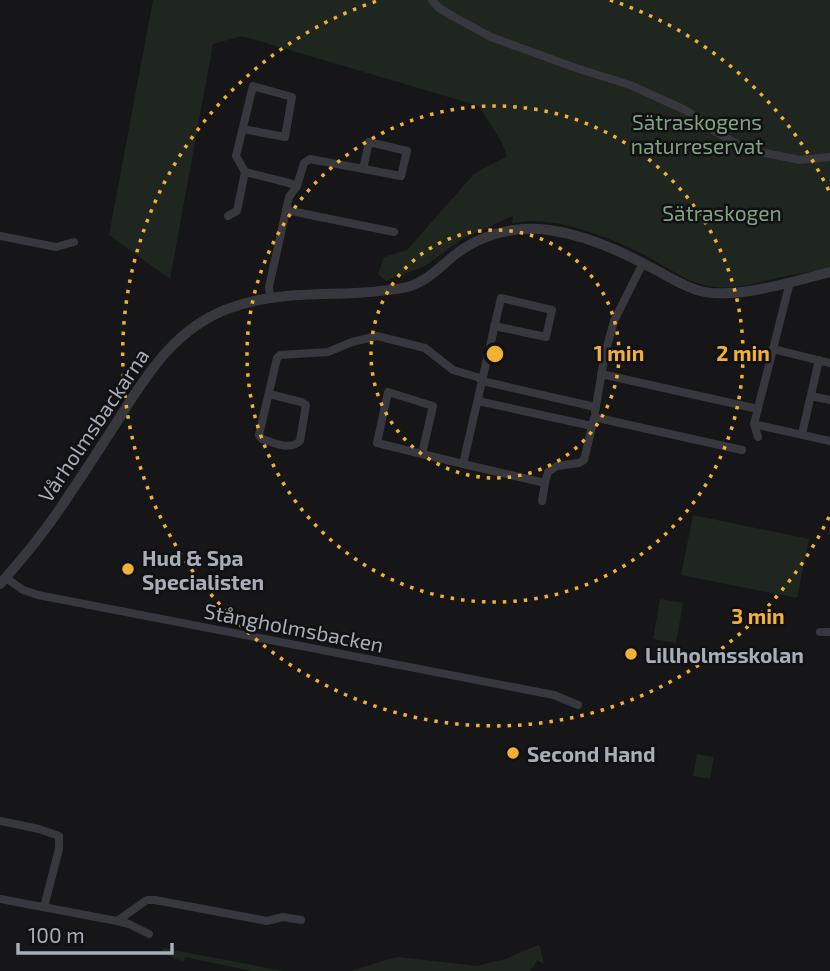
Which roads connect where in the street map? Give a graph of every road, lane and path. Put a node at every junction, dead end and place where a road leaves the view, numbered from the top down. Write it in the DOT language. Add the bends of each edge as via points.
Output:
graph roads {
  1 [pos="432,0"];
  2 [pos="243,129"];
  3 [pos="830,157"];
  4 [pos="363,169"];
  5 [pos="245,172"];
  6 [pos="297,186"];
  7 [pos="286,210"];
  8 [pos="228,216"];
  9 [pos="394,232"];
  10 [pos="0,236"];
  11 [pos="74,242"];
  12 [pos="643,263"];
  13 [pos="830,272"];
  14 [pos="790,282"];
  15 [pos="270,297"];
  16 [pos="494,326"];
  17 [pos="773,349"];
  18 [pos="820,360"];
  19 [pos="830,363"];
  20 [pos="601,374"];
  21 [pos="482,381"];
  22 [pos="269,394"];
  23 [pos="811,396"];
  24 [pos="830,400"];
  25 [pos="478,401"];
  26 [pos="595,407"];
  27 [pos="758,409"];
  28 [pos="593,422"];
  29 [pos="754,424"];
  30 [pos="802,434"];
  31 [pos="758,436"];
  32 [pos="830,441"];
  33 [pos="742,450"];
  34 [pos="422,454"];
  35 [pos="463,464"];
  36 [pos="545,483"];
  37 [pos="542,501"];
  38 [pos="3,581"];
  39 [pos="820,632"];
  40 [pos="830,632"];
  41 [pos="578,705"];
  42 [pos="0,821"];
  43 [pos="0,899"];
  44 [pos="44,907"];
  45 [pos="301,920"];
  46 [pos="117,921"];
  47 [pos="149,934"];
  1 -- 3 [label="street" via="491,37 665,101 745,149 800,160"];
  2 -- 2 [label="street" via="253,86 292,97 285,137"];
  2 -- 5 [label="street" via="236,156"];
  4 -- 4 [label="street" via="401,176 407,151 369,142"];
  4 -- 6 [label="street" via="310,159 304,163"];
  5 -- 6 [label="street"];
  5 -- 8 [label="street" via="237,211"];
  6 -- 7 [label="street"];
  7 -- 9 [label="street"];
  7 -- 15 [label="street"];
  10 -- 11 [label="street" via="56,247"];
  12 -- 14 [label="street, Vårholmsbackarna" via="700,291 718,294"];
  12 -- 15 [label="street, Vårholmsbackarna" via="579,237 516,230 471,244 430,277 409,286"];
  12 -- 20 [label="street" via="614,321"];
  13 -- 14 [label="street, Vårholmsbackarna"];
  14 -- 17 [label="street"];
  15 -- 38 [label="street, Vårholmsbackarna" via="228,308 173,343 154,364 41,536"];
  16 -- 16 [label="street" via="501,298 552,310 546,337"];
  16 -- 21 [label="street"];
  17 -- 18 [label="street"];
  17 -- 27 [label="street"];
  18 -- 19 [label="street"];
  18 -- 23 [label="street"];
  20 -- 26 [label="street"];
  20 -- 27 [label="street"];
  21 -- 22 [label="street" via="453,370 425,348 372,336 328,352 280,355"];
  21 -- 25 [label="street"];
  21 -- 26 [label="street"];
  22 -- 22 [label="street" via="306,405 296,445 259,435"];
  23 -- 24 [label="street"];
  23 -- 30 [label="street"];
  25 -- 28 [label="street"];
  25 -- 35 [label="street"];
  26 -- 28 [label="street"];
  27 -- 29 [label="street"];
  28 -- 33 [label="street" via="601,418"];
  28 -- 36 [label="street" via="584,460 557,466 548,472"];
  29 -- 30 [label="street"];
  29 -- 31 [label="street"];
  30 -- 32 [label="street"];
  34 -- 34 [label="street" via="433,406 387,392 377,443"];
  34 -- 35 [label="street"];
  35 -- 36 [label="street"];
  36 -- 37 [label="street"];
  38 -- 41 [label="street, Stångholmsbacken" via="38,595 554,695"];
  39 -- 40 [label="street"];
  42 -- 44 [label="street" via="60,836"];
  43 -- 44 [label="street"];
  44 -- 46 [label="street"];
  45 -- 46 [label="street" via="283,917 267,921 147,900"];
  46 -- 47 [label="street"];
}
